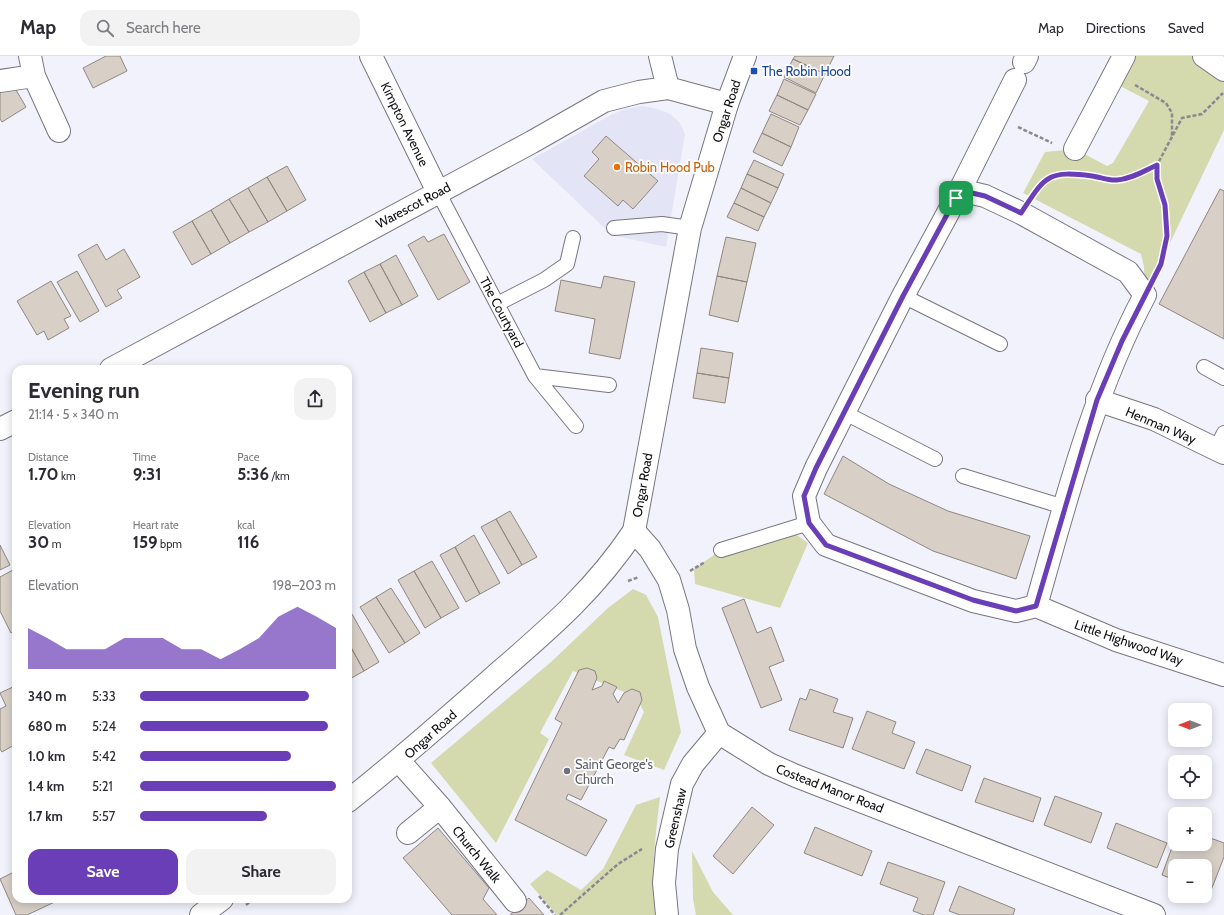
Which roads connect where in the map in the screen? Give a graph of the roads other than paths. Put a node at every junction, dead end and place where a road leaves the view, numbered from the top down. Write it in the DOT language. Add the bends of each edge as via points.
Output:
graph roads {
  1 [pos="371,56"];
  2 [pos="660,56"];
  3 [pos="744,56"];
  4 [pos="1204,56"];
  5 [pos="1120,65"];
  6 [pos="32,66"];
  7 [pos="1022,66"];
  8 [pos="1224,70"];
  9 [pos="0,81"];
  10 [pos="668,88"];
  11 [pos="727,104"];
  12 [pos="59,131"];
  13 [pos="1075,148"];
  14 [pos="438,192"];
  15 [pos="956,198"];
  16 [pos="614,228"];
  17 [pos="690,228"];
  18 [pos="573,238"];
  19 [pos="903,296"];
  20 [pos="497,304"];
  21 [pos="1000,344"];
  22 [pos="118,365"];
  23 [pos="1204,367"];
  24 [pos="535,376"];
  25 [pos="1224,378"];
  26 [pos="609,385"];
  27 [pos="1097,400"];
  28 [pos="843,412"];
  29 [pos="12,423"];
  30 [pos="576,426"];
  31 [pos="0,429"];
  32 [pos="1221,445"];
  33 [pos="935,459"];
  34 [pos="963,476"];
  35 [pos="1064,507"];
  36 [pos="809,523"];
  37 [pos="634,531"];
  38 [pos="721,550"];
  39 [pos="1036,606"];
  40 [pos="1224,675"];
  41 [pos="719,733"];
  42 [pos="399,761"];
  43 [pos="352,798"];
  44 [pos="440,807"];
  45 [pos="408,833"];
  46 [pos="515,901"];
  47 [pos="217,903"];
  48 [pos="201,915"];
  49 [pos="667,915"];
  50 [pos="1154,915"];
  1 -- 14 [label="street, Kimpton Avenue"];
  2 -- 10 [label="street"];
  3 -- 11 [label="street, Ongar Road"];
  4 -- 8 [label="street"];
  5 -- 13 [label="street"];
  6 -- 9 [label="street"];
  6 -- 12 [label="street"];
  7 -- 15 [label="street"];
  10 -- 11 [label="street, Warescot Road"];
  10 -- 14 [label="street, Warescot Road" via="604,101"];
  11 -- 17 [label="street, Ongar Road"];
  14 -- 20 [label="lane, The Courtyard"];
  14 -- 22 [label="street, Warescot Road"];
  15 -- 19 [label="street"];
  15 -- 27 [label="street" via="972,193 985,196 1021,213 1128,272 1145,295"];
  16 -- 17 [label="lane" via="662,224"];
  17 -- 37 [label="street, Ongar Road"];
  18 -- 20 [label="lane" via="567,264 544,280"];
  19 -- 21 [label="lane"];
  19 -- 28 [label="street"];
  20 -- 24 [label="lane, The Courtyard"];
  23 -- 25 [label="lane"];
  24 -- 26 [label="lane"];
  24 -- 30 [label="lane, The Courtyard"];
  27 -- 32 [label="street, Henman Way"];
  27 -- 35 [label="street"];
  28 -- 33 [label="lane"];
  28 -- 36 [label="street" via="804,496"];
  29 -- 31 [label="street"];
  34 -- 35 [label="lane"];
  35 -- 39 [label="street"];
  36 -- 38 [label="lane"];
  36 -- 39 [label="street" via="826,545 966,598 1016,611"];
  37 -- 41 [label="street" via="650,549 669,580 685,650"];
  37 -- 42 [label="street, Ongar Road" via="618,555 581,599"];
  39 -- 40 [label="street, Little Highwood Way" via="1116,640"];
  41 -- 49 [label="street, Greenshaw" via="693,764 682,784 666,849 664,883"];
  41 -- 50 [label="street, Costead Manor Road" via="768,764 796,776"];
  42 -- 43 [label="street, Ongar Road"];
  42 -- 44 [label="street, Church Walk"];
  44 -- 45 [label="street"];
  44 -- 46 [label="street, Church Walk"];
  47 -- 48 [label="street"];
}
